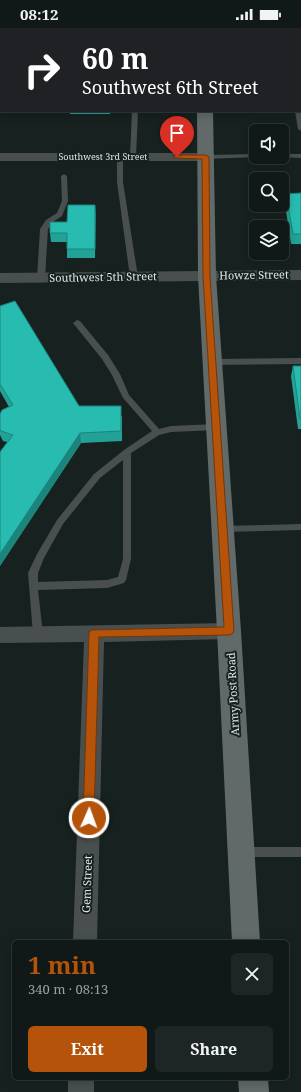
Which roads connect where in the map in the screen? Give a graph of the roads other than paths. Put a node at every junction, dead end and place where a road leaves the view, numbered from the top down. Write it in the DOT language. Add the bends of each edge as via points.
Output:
graph roads {
  1 [pos="136,112"];
  2 [pos="205,112"];
  3 [pos="298,112"];
  4 [pos="301,129"];
  5 [pos="249,156"];
  6 [pos="289,156"];
  7 [pos="301,156"];
  8 [pos="0,157"];
  9 [pos="127,157"];
  10 [pos="206,157"];
  11 [pos="64,176"];
  12 [pos="301,275"];
  13 [pos="207,276"];
  14 [pos="134,277"];
  15 [pos="0,278"];
  16 [pos="41,278"];
  17 [pos="77,323"];
  18 [pos="301,361"];
  19 [pos="212,362"];
  20 [pos="216,427"];
  21 [pos="157,432"];
  22 [pos="127,452"];
  23 [pos="301,527"];
  24 [pos="222,528"];
  25 [pos="33,586"];
  26 [pos="229,631"];
  27 [pos="94,633"];
  28 [pos="38,634"];
  29 [pos="0,635"];
  30 [pos="242,852"];
  31 [pos="301,852"];
  32 [pos="85,940"];
  33 [pos="246,940"];
  34 [pos="81,1080"];
  35 [pos="253,1080"];
  36 [pos="80,1092"];
  37 [pos="254,1092"];
  1 -- 9 [label="lane"];
  2 -- 10 [label="main road, Army Post Road"];
  3 -- 4 [label="lane"];
  5 -- 10 [label="lane"];
  6 -- 7 [label="lane"];
  8 -- 9 [label="street, Southwest 3rd Street"];
  9 -- 10 [label="street, Southwest 3rd Street"];
  9 -- 14 [label="lane" via="121,190"];
  10 -- 13 [label="main road, Army Post Road"];
  11 -- 16 [label="lane" via="64,201 60,214 46,223 44,229"];
  12 -- 13 [label="street, Howze Street"];
  13 -- 14 [label="street, Southwest 5th Street"];
  13 -- 19 [label="main road, Army Post Road"];
  14 -- 16 [label="street, Southwest 5th Street"];
  15 -- 16 [label="street, Southwest 5th Street"];
  17 -- 21 [label="lane" via="105,357 126,396"];
  18 -- 19 [label="lane"];
  19 -- 20 [label="main road, Army Post Road"];
  20 -- 21 [label="lane"];
  20 -- 24 [label="main road, Army Post Road"];
  21 -- 22 [label="lane"];
  22 -- 25 [label="lane" via="97,476 60,522 35,568"];
  22 -- 25 [label="lane" via="127,559 121,580 107,584"];
  23 -- 24 [label="lane"];
  24 -- 26 [label="main road, Army Post Road"];
  25 -- 28 [label="lane" via="38,614"];
  26 -- 27 [label="street"];
  26 -- 30 [label="main road, Army Post Road"];
  27 -- 28 [label="street"];
  27 -- 32 [label="street, Gem Street"];
  28 -- 29 [label="street"];
  30 -- 31 [label="lane"];
  30 -- 33 [label="main road, Army Post Road"];
  34 -- 36 [label="street"];
  35 -- 37 [label="main road"];
}
